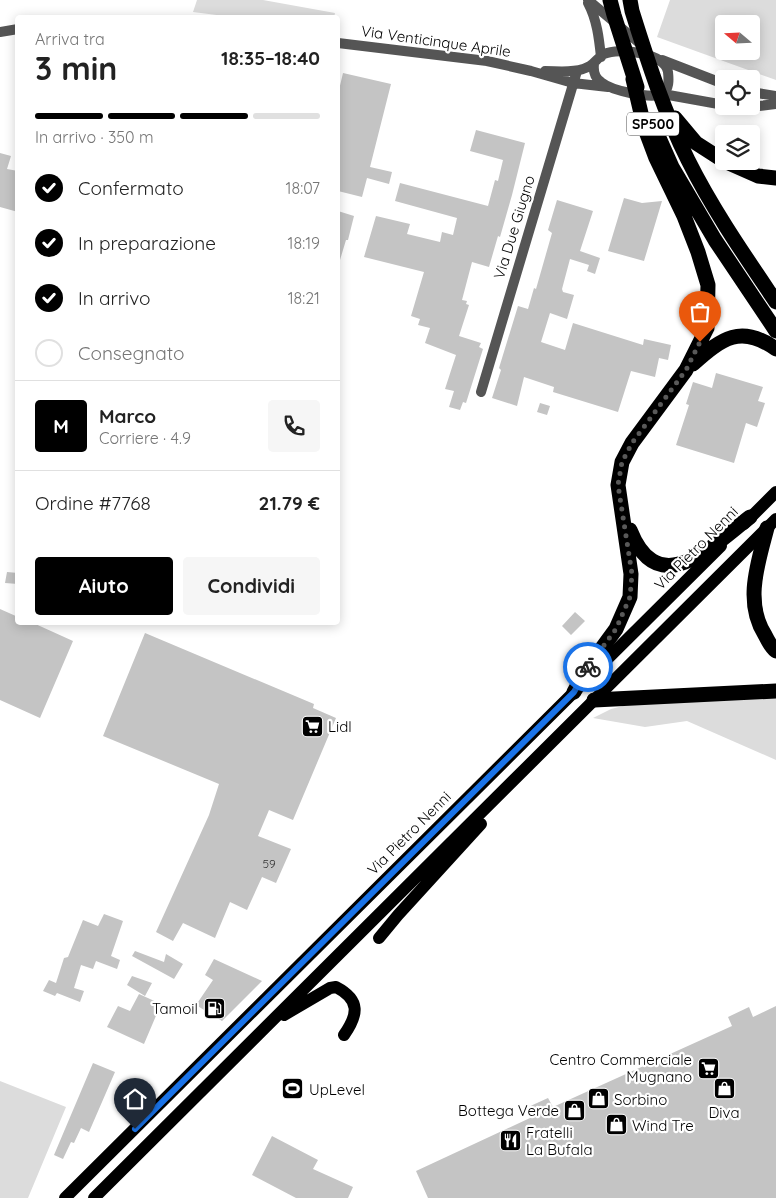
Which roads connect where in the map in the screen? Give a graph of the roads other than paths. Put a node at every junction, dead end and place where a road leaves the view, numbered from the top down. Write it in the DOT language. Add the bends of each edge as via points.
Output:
graph roads {
  1 [pos="588,0"];
  2 [pos="610,0"];
  3 [pos="630,0"];
  4 [pos="15,30"];
  5 [pos="0,32"];
  6 [pos="340,43"];
  7 [pos="657,58"];
  8 [pos="598,61"];
  9 [pos="531,71"];
  10 [pos="577,71"];
  11 [pos="633,79"];
  12 [pos="715,81"];
  13 [pos="573,83"];
  14 [pos="608,86"];
  15 [pos="760,93"];
  16 [pos="776,96"];
  17 [pos="663,99"];
  18 [pos="715,104"];
  19 [pos="776,104"];
  20 [pos="760,106"];
  21 [pos="715,155"];
  22 [pos="744,170"];
  23 [pos="776,178"];
  24 [pos="776,302"];
  25 [pos="776,331"];
  26 [pos="776,350"];
  27 [pos="686,370"];
  28 [pos="481,392"];
  29 [pos="776,492"];
  30 [pos="619,503"];
  31 [pos="750,517"];
  32 [pos="772,524"];
  33 [pos="776,651"];
  34 [pos="776,691"];
  35 [pos="574,692"];
  36 [pos="594,700"];
  37 [pos="508,786"];
  38 [pos="379,938"];
  39 [pos="274,1018"];
  40 [pos="344,1035"];
  41 [pos="65,1198"];
  42 [pos="94,1198"];
  1 -- 7 [label="street"];
  1 -- 8 [label="street" via="599,36"];
  2 -- 11 [label="highway, SP500"];
  3 -- 17 [label="highway, SP500" via="654,81"];
  4 -- 5 [label="street"];
  6 -- 9 [label="street, Via Venticinque Aprile" via="487,61"];
  7 -- 8 [label="street, Via Venticinque Aprile" via="611,52"];
  7 -- 12 [label="street"];
  7 -- 17 [label="street" via="663,61 668,71"];
  8 -- 10 [label="street, Via Venticinque Aprile"];
  8 -- 14 [label="street" via="594,74"];
  9 -- 10 [label="street, Via Venticinque Aprile"];
  9 -- 13 [label="street, Via Venticinque Aprile"];
  10 -- 13 [label="street, Via Due Giugno"];
  11 -- 25 [label="highway, SP500" via="672,167 715,240"];
  11 -- 27 [label="highway" via="644,126 684,216 708,285 707,328"];
  13 -- 14 [label="street, Via Venticinque Aprile"];
  13 -- 28 [label="street, Via Due Giugno"];
  14 -- 17 [label="street, Via Venticinque Aprile"];
  15 -- 16 [label="street"];
  17 -- 18 [label="street, Via Venticinque Aprile"];
  17 -- 21 [label="highway" via="696,143"];
  17 -- 24 [label="highway, SP500" via="688,161 726,228"];
  19 -- 20 [label="street"];
  22 -- 23 [label="highway"];
  26 -- 27 [label="highway" via="757,338 738,335 706,352"];
  27 -- 30 [label="highway" via="632,443 622,462"];
  29 -- 31 [label="main road, Via Pietro Nenni"];
  30 -- 31 [label="highway" via="638,549 651,560 665,565 683,564 695,559"];
  30 -- 35 [label="highway" via="632,574 630,597 616,629"];
  31 -- 35 [label="main road, Via Pietro Nenni"];
  32 -- 33 [label="highway" via="755,582 754,599 760,627"];
  32 -- 36 [label="main road"];
  34 -- 36 [label="highway"];
  35 -- 41 [label="main road, Via Pietro Nenni"];
  36 -- 37 [label="main road"];
  37 -- 38 [label="main road" via="484,820"];
  37 -- 39 [label="main road"];
  39 -- 40 [label="main road" via="336,987 347,993 354,1004 355,1017"];
  39 -- 42 [label="main road"];
}
